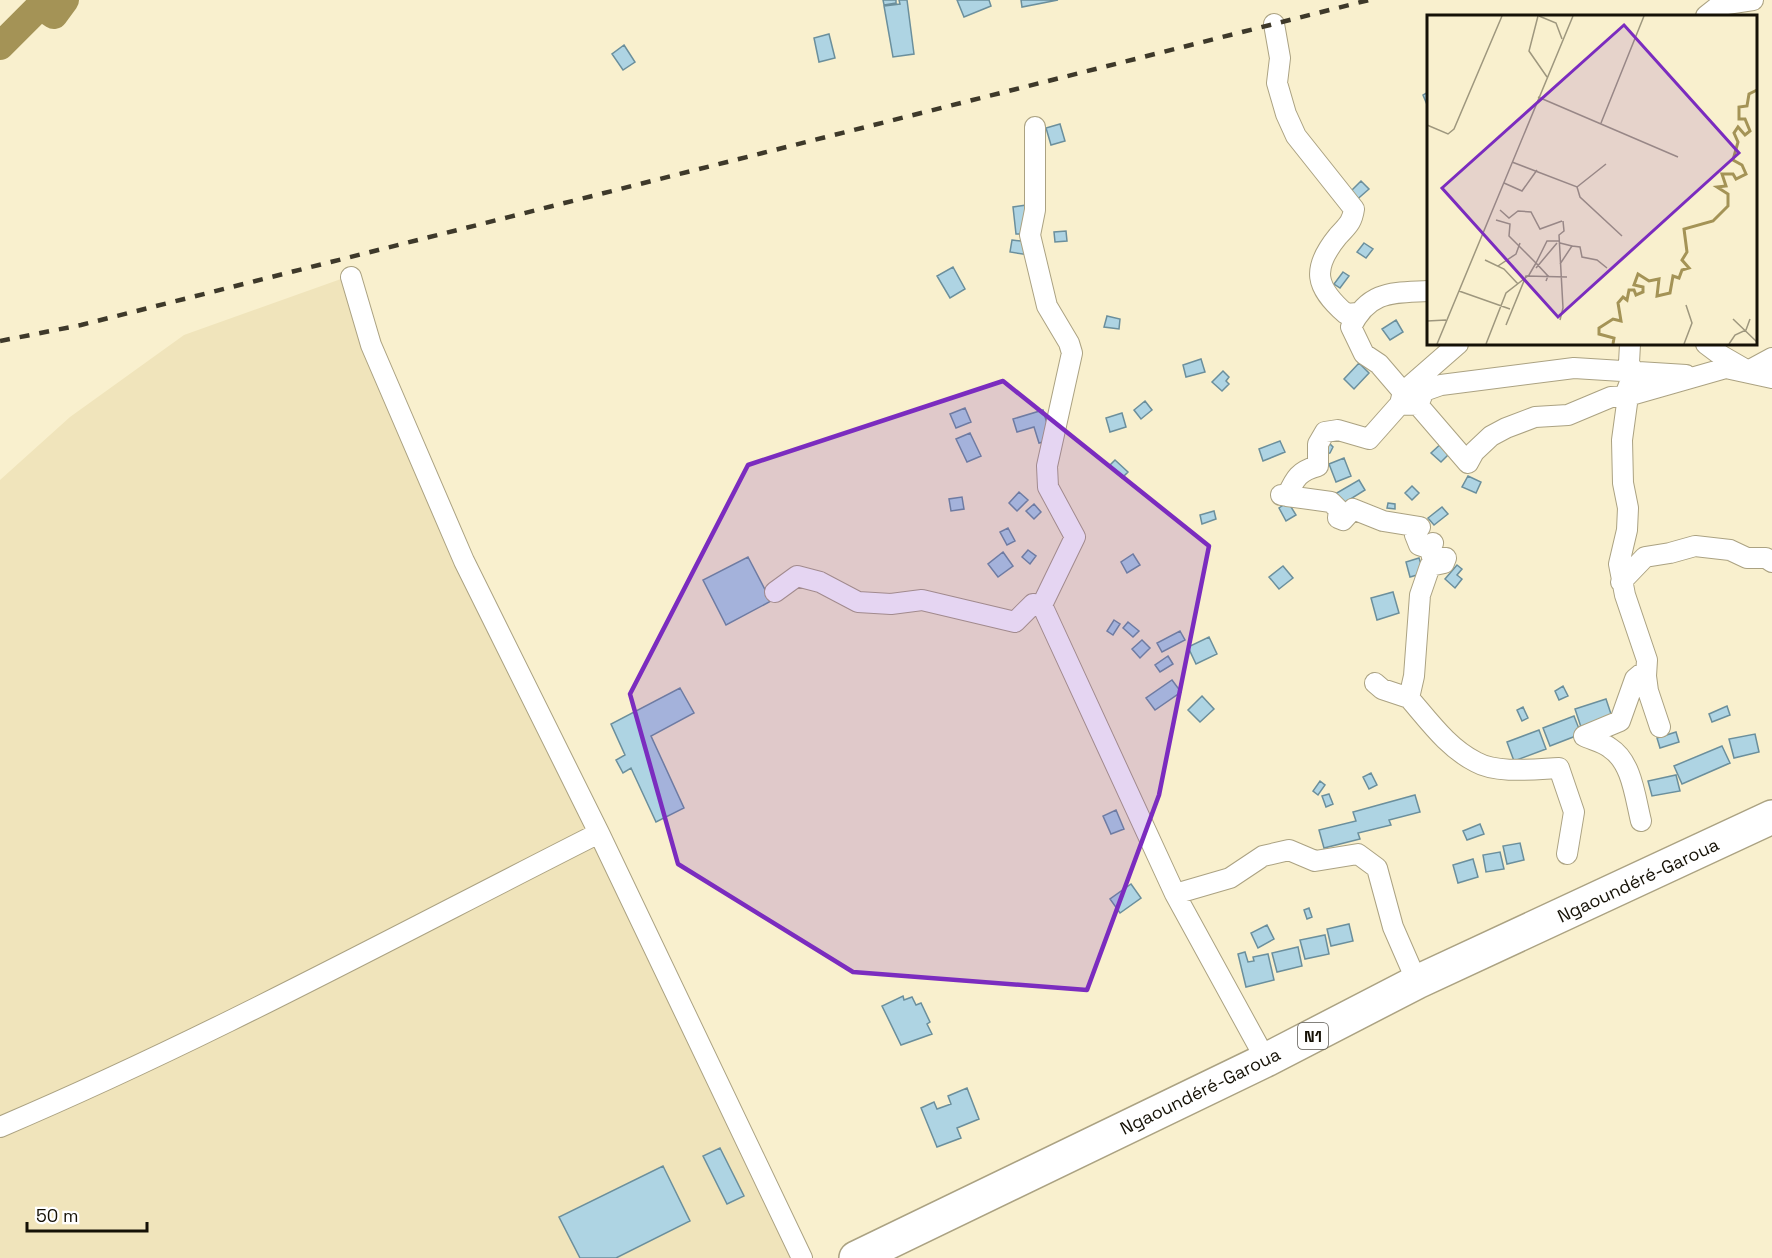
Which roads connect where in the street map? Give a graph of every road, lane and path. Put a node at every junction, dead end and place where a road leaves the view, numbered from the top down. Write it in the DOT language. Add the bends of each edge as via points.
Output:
graph roads {
  1 [pos="1753,0"];
  2 [pos="1713,8"];
  3 [pos="1274,24"];
  4 [pos="1035,127"];
  5 [pos="351,277"];
  6 [pos="1427,291"];
  7 [pos="1358,313"];
  8 [pos="1457,345"];
  9 [pos="1630,345"];
  10 [pos="1707,345"];
  11 [pos="1772,358"];
  12 [pos="1748,371"];
  13 [pos="1634,372"];
  14 [pos="1694,375"];
  15 [pos="1772,378"];
  16 [pos="1628,396"];
  17 [pos="1407,400"];
  18 [pos="1772,562"];
  19 [pos="1621,582"];
  20 [pos="775,592"];
  21 [pos="1042,605"];
  22 [pos="1646,676"];
  23 [pos="1374,683"];
  24 [pos="1409,698"];
  25 [pos="1660,727"];
  26 [pos="1772,817"];
  27 [pos="1641,821"];
  28 [pos="599,833"];
  29 [pos="1567,854"];
  30 [pos="1175,894"];
  31 [pos="1418,982"];
  32 [pos="1266,1060"];
  33 [pos="0,1127"];
  34 [pos="802,1258"];
  35 [pos="856,1258"];
  1 -- 2 [label="street"];
  3 -- 7 [label="street" via="1280,58 1277,83 1286,114 1296,135 1354,210 1353,222 1323,255 1318,271 1324,291 1335,304 1347,314"];
  4 -- 21 [label="street" via="1035,210 1030,235 1047,306 1072,353 1047,466 1048,487 1075,537"];
  5 -- 28 [label="street" via="371,345 464,561"];
  6 -- 7 [label="street" via="1401,290 1372,299"];
  7 -- 17 [label="street" via="1351,327 1354,339"];
  8 -- 17 [label="street"];
  9 -- 13 [label="street" via="1629,363"];
  10 -- 12 [label="street"];
  11 -- 12 [label="street"];
  12 -- 14 [label="street" via="1726,368"];
  12 -- 15 [label="street"];
  13 -- 14 [label="street"];
  13 -- 16 [label="street"];
  13 -- 17 [label="street" via="1574,368 1441,386"];
  14 -- 16 [label="street"];
  16 -- 17 [label="street" via="1611,397 1568,415 1535,417 1506,428 1491,436 1468,463"];
  16 -- 19 [label="street" via="1622,440 1628,530 1619,564"];
  17 -- 24 [label="street" via="1369,439 1338,430 1325,432 1318,444 1318,466 1302,470 1284,496 1331,502 1339,510 1338,518 1343,520 1353,509 1383,521 1420,527 1415,535 1419,545 1432,543 1432,557 1446,558 1443,563 1430,566 1420,595"];
  18 -- 19 [label="street" via="1766,558 1747,558 1730,550 1695,546 1645,557"];
  19 -- 22 [label="street" via="1647,660"];
  20 -- 21 [label="street" via="797,576 820,582 858,602 891,604 922,600 1015,622 1033,604"];
  21 -- 30 [label="street"];
  22 -- 25 [label="street"];
  22 -- 27 [label="street" via="1641,674 1635,679 1620,721 1584,736 1609,746 1621,756"];
  23 -- 24 [label="street"];
  24 -- 29 [label="street" via="1442,737 1477,763 1512,770 1559,768 1575,812"];
  26 -- 31 [label="highway, Ngaoundéré-Garoua / N1"];
  28 -- 33 [label="street" via="350,962"];
  28 -- 34 [label="street"];
  30 -- 31 [label="street" via="1230,878 1263,856 1289,850 1315,861 1358,854 1377,868 1393,927"];
  30 -- 32 [label="street"];
  31 -- 32 [label="highway, Ngaoundéré-Garoua / N1"];
  32 -- 35 [label="highway, Ngaoundéré-Garoua / N1"];
}
